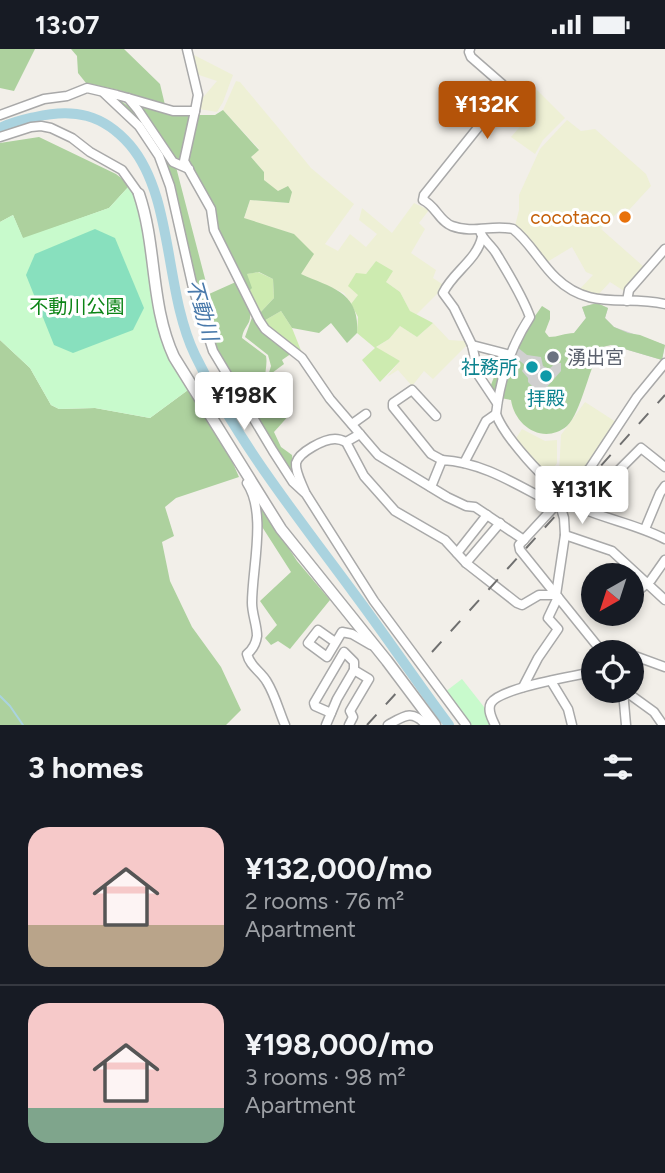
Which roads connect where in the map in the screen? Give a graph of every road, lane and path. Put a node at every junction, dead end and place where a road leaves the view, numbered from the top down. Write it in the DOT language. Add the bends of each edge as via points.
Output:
graph roads {
  1 [pos="187,49"];
  2 [pos="470,49"];
  3 [pos="104,93"];
  4 [pos="128,98"];
  5 [pos="195,111"];
  6 [pos="0,115"];
  7 [pos="0,137"];
  8 [pos="189,169"];
  9 [pos="139,194"];
  10 [pos="481,234"];
  11 [pos="665,249"];
  12 [pos="627,301"];
  13 [pos="665,304"];
  14 [pos="472,345"];
  15 [pos="510,355"];
  16 [pos="665,363"];
  17 [pos="497,403"];
  18 [pos="366,414"];
  19 [pos="496,414"];
  20 [pos="436,416"];
  21 [pos="352,424"];
  22 [pos="359,434"];
  23 [pos="346,442"];
  24 [pos="442,460"];
  25 [pos="464,463"];
  26 [pos="240,465"];
  27 [pos="665,467"];
  28 [pos="665,486"];
  29 [pos="431,487"];
  30 [pos="306,494"];
  31 [pos="567,494"];
  32 [pos="557,504"];
  33 [pos="487,515"];
  34 [pos="500,523"];
  35 [pos="645,529"];
  36 [pos="565,535"];
  37 [pos="665,539"];
  38 [pos="524,540"];
  39 [pos="457,553"];
  40 [pos="665,560"];
  41 [pos="466,563"];
  42 [pos="646,582"];
  43 [pos="644,585"];
  44 [pos="557,596"];
  45 [pos="665,600"];
  46 [pos="593,640"];
  47 [pos="335,642"];
  48 [pos="377,648"];
  49 [pos="644,659"];
  50 [pos="665,667"];
  51 [pos="354,670"];
  52 [pos="581,675"];
  53 [pos="551,681"];
  54 [pos="523,687"];
  55 [pos="625,703"];
  56 [pos="641,703"];
  57 [pos="337,704"];
  58 [pos="350,711"];
  59 [pos="331,713"];
  60 [pos="285,725"];
  61 [pos="326,725"];
  62 [pos="349,725"];
  63 [pos="388,725"];
  64 [pos="426,725"];
  65 [pos="435,725"];
  66 [pos="466,725"];
  67 [pos="495,725"];
  68 [pos="572,725"];
  69 [pos="626,725"];
  70 [pos="663,725"];
  1 -- 5 [label="street" via="198,95"];
  2 -- 10 [label="street" via="471,57 502,84 504,95 423,200 450,225"];
  3 -- 4 [label="street"];
  3 -- 6 [label="street" via="88,88"];
  3 -- 30 [label="street" via="139,126 159,156 213,351 293,482"];
  4 -- 5 [label="street" via="173,111"];
  4 -- 8 [label="street" via="173,162"];
  5 -- 8 [label="street" via="184,157"];
  7 -- 9 [label="street" via="31,127 51,128 122,170"];
  8 -- 21 [label="street" via="258,320 302,359"];
  9 -- 26 [label="street" via="167,341"];
  10 -- 12 [label="street" via="513,229 572,292 597,300"];
  10 -- 14 [label="street" via="479,249 443,293"];
  10 -- 15 [label="street" via="530,317"];
  11 -- 12 [label="street" via="629,290"];
  12 -- 13 [label="street"];
  14 -- 15 [label="street"];
  14 -- 17 [label="street" via="479,376"];
  15 -- 17 [label="street"];
  16 -- 31 [label="street"];
  17 -- 19 [label="street"];
  18 -- 21 [label="street"];
  19 -- 25 [label="street" via="486,421"];
  19 -- 31 [label="street" via="523,453 553,486"];
  20 -- 24 [label="street" via="412,390 393,403 431,454"];
  21 -- 22 [label="street"];
  22 -- 23 [label="street"];
  22 -- 29 [label="street" via="378,455"];
  23 -- 30 [label="street" via="331,439 300,457 297,470"];
  23 -- 39 [label="street" via="364,476 395,511 440,536"];
  24 -- 25 [label="street"];
  24 -- 29 [label="street"];
  25 -- 32 [label="street" via="503,476"];
  26 -- 48 [label="street" via="281,529"];
  26 -- 60 [label="street" via="252,491 257,533 252,606 257,639 247,654 252,667 268,683"];
  27 -- 35 [label="street" via="641,448 581,508"];
  28 -- 35 [label="street"];
  29 -- 33 [label="street"];
  30 -- 66 [label="street" via="374,601"];
  31 -- 32 [label="street"];
  32 -- 36 [label="street" via="563,512"];
  32 -- 38 [label="street"];
  33 -- 34 [label="street"];
  33 -- 39 [label="street"];
  34 -- 38 [label="street"];
  34 -- 41 [label="street"];
  35 -- 37 [label="street"];
  36 -- 42 [label="street" via="612,551"];
  36 -- 44 [label="street"];
  38 -- 44 [label="street" via="520,550"];
  39 -- 41 [label="street"];
  40 -- 42 [label="street"];
  41 -- 44 [label="street" via="523,605 539,595"];
  42 -- 43 [label="street"];
  42 -- 45 [label="street"];
  44 -- 46 [label="street"];
  44 -- 54 [label="street" via="548,618 558,629"];
  47 -- 48 [label="street" via="342,632"];
  48 -- 65 [label="street"];
  49 -- 50 [label="street"];
  51 -- 57 [label="street"];
  51 -- 58 [label="street" via="369,679"];
  51 -- 59 [label="street" via="354,662 344,652 314,703"];
  52 -- 53 [label="street"];
  53 -- 54 [label="street"];
  53 -- 68 [label="street"];
  54 -- 67 [label="street" via="492,702 489,709"];
  55 -- 69 [label="street"];
  56 -- 70 [label="street"];
  57 -- 58 [label="street"];
  57 -- 59 [label="street"];
  58 -- 62 [label="street"];
  59 -- 61 [label="street"];
  63 -- 64 [label="street" via="411,715"];
}
